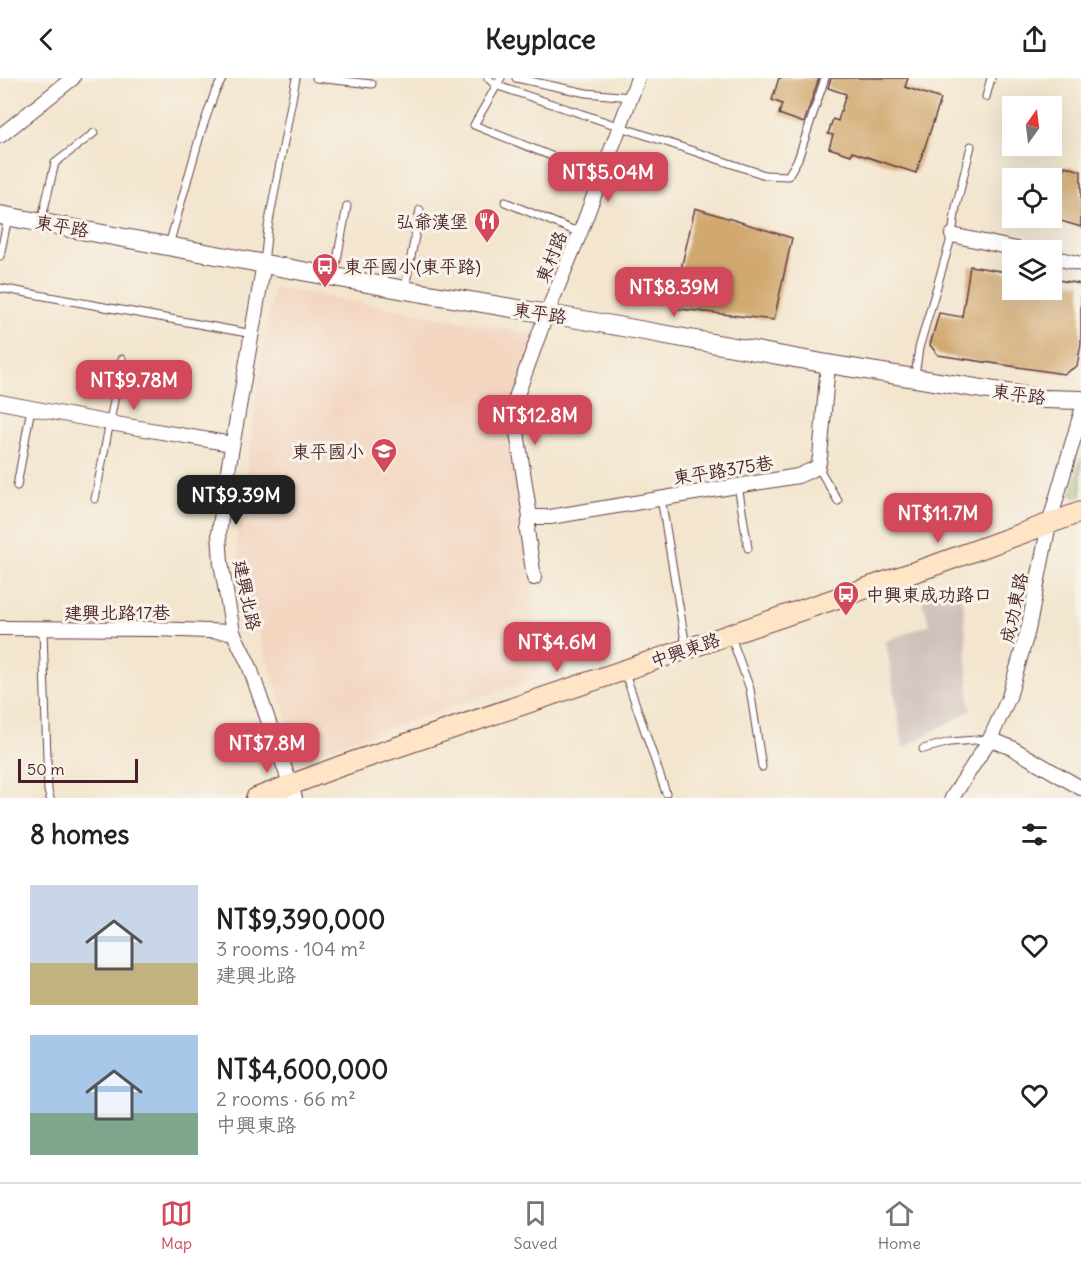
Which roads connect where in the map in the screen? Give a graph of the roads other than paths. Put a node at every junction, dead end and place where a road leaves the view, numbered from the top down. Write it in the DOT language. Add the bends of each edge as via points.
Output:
graph roads {
  1 [pos="73,78"];
  2 [pos="223,78"];
  3 [pos="296,78"];
  4 [pos="316,78"];
  5 [pos="488,78"];
  6 [pos="501,78"];
  7 [pos="516,78"];
  8 [pos="638,78"];
  9 [pos="825,78"];
  10 [pos="991,78"];
  11 [pos="372,84"];
  12 [pos="495,85"];
  13 [pos="631,97"];
  14 [pos="986,97"];
  15 [pos="620,128"];
  16 [pos="94,133"];
  17 [pos="0,136"];
  18 [pos="971,146"];
  19 [pos="601,176"];
  20 [pos="505,202"];
  21 [pos="347,206"];
  22 [pos="420,210"];
  23 [pos="4,216"];
  24 [pos="41,222"];
  25 [pos="580,233"];
  26 [pos="952,235"];
  27 [pos="169,245"];
  28 [pos="1002,246"];
  29 [pos="0,256"];
  30 [pos="1062,259"];
  31 [pos="264,263"];
  32 [pos="1081,264"];
  33 [pos="334,276"];
  34 [pos="0,288"];
  35 [pos="405,290"];
  36 [pos="546,315"];
  37 [pos="253,334"];
  38 [pos="122,358"];
  39 [pos="828,364"];
  40 [pos="914,378"];
  41 [pos="1081,400"];
  42 [pos="0,402"];
  43 [pos="31,408"];
  44 [pos="1081,414"];
  45 [pos="110,423"];
  46 [pos="232,444"];
  47 [pos="818,467"];
  48 [pos="738,485"];
  49 [pos="17,486"];
  50 [pos="661,498"];
  51 [pos="95,500"];
  52 [pos="838,501"];
  53 [pos="1081,513"];
  54 [pos="530,517"];
  55 [pos="1050,524"];
  56 [pos="748,548"];
  57 [pos="534,578"];
  58 [pos="0,628"];
  59 [pos="43,630"];
  60 [pos="233,632"];
  61 [pos="730,635"];
  62 [pos="686,649"];
  63 [pos="625,670"];
  64 [pos="990,739"];
  65 [pos="923,749"];
  66 [pos="762,767"];
  67 [pos="1081,788"];
  68 [pos="292,792"];
  69 [pos="666,793"];
  70 [pos="50,798"];
  71 [pos="256,798"];
  72 [pos="952,798"];
  1 -- 17 [label="street"];
  2 -- 27 [label="lane" via="201,132"];
  3 -- 31 [label="lane"];
  4 -- 11 [label="lane"];
  5 -- 12 [label="lane"];
  6 -- 12 [label="lane"];
  7 -- 13 [label="lane" via="586,93"];
  8 -- 13 [label="street, 東村路"];
  9 -- 15 [label="lane" via="798,159 788,176 765,175"];
  10 -- 14 [label="lane"];
  12 -- 15 [label="lane"];
  12 -- 19 [label="lane" via="474,125"];
  13 -- 15 [label="street, 東村路"];
  15 -- 19 [label="street, 東村路"];
  16 -- 24 [label="lane" via="55,164"];
  18 -- 26 [label="lane"];
  19 -- 25 [label="street, 東村路"];
  20 -- 25 [label="lane"];
  21 -- 33 [label="lane"];
  22 -- 35 [label="lane"];
  23 -- 24 [label="street, 東平路"];
  23 -- 29 [label="lane"];
  24 -- 27 [label="street, 東平路"];
  25 -- 36 [label="street, 東村路"];
  26 -- 28 [label="street"];
  26 -- 40 [label="lane"];
  27 -- 31 [label="street, 東平路"];
  30 -- 32 [label="street"];
  31 -- 33 [label="street, 東平路"];
  31 -- 37 [label="street, 建興北路"];
  33 -- 35 [label="street, 東平路"];
  34 -- 37 [label="lane"];
  35 -- 36 [label="street, 東平路"];
  36 -- 39 [label="street, 東平路"];
  36 -- 54 [label="street" via="513,406"];
  37 -- 46 [label="street, 建興北路"];
  38 -- 45 [label="lane"];
  39 -- 40 [label="street, 東平路"];
  39 -- 47 [label="street"];
  40 -- 41 [label="street, 東平路" via="1044,399"];
  42 -- 43 [label="street"];
  43 -- 45 [label="street"];
  43 -- 49 [label="lane"];
  44 -- 55 [label="street, 成功東路"];
  45 -- 46 [label="street"];
  45 -- 51 [label="lane"];
  46 -- 60 [label="street, 建興北路" via="219,533"];
  47 -- 48 [label="street, 東平路375巷" via="798,476"];
  47 -- 52 [label="lane"];
  48 -- 50 [label="street, 東平路375巷"];
  48 -- 56 [label="lane"];
  50 -- 54 [label="street, 東平路375巷"];
  50 -- 62 [label="lane"];
  53 -- 55 [label="main road, 中興東路"];
  54 -- 57 [label="street" via="527,530"];
  55 -- 61 [label="main road, 中興東路"];
  55 -- 64 [label="street, 成功東路" via="1022,655"];
  58 -- 59 [label="street, 建興北路17巷"];
  59 -- 60 [label="street, 建興北路17巷"];
  59 -- 70 [label="lane"];
  60 -- 68 [label="street, 建興北路" via="249,665"];
  61 -- 62 [label="main road, 中興東路"];
  61 -- 66 [label="lane" via="750,690"];
  62 -- 63 [label="main road, 中興東路"];
  63 -- 68 [label="main road, 中興東路" via="338,767"];
  63 -- 69 [label="lane"];
  64 -- 65 [label="lane"];
  64 -- 67 [label="street"];
  64 -- 72 [label="street, 成功東路"];
  68 -- 71 [label="main road, 中興東路"];
}
